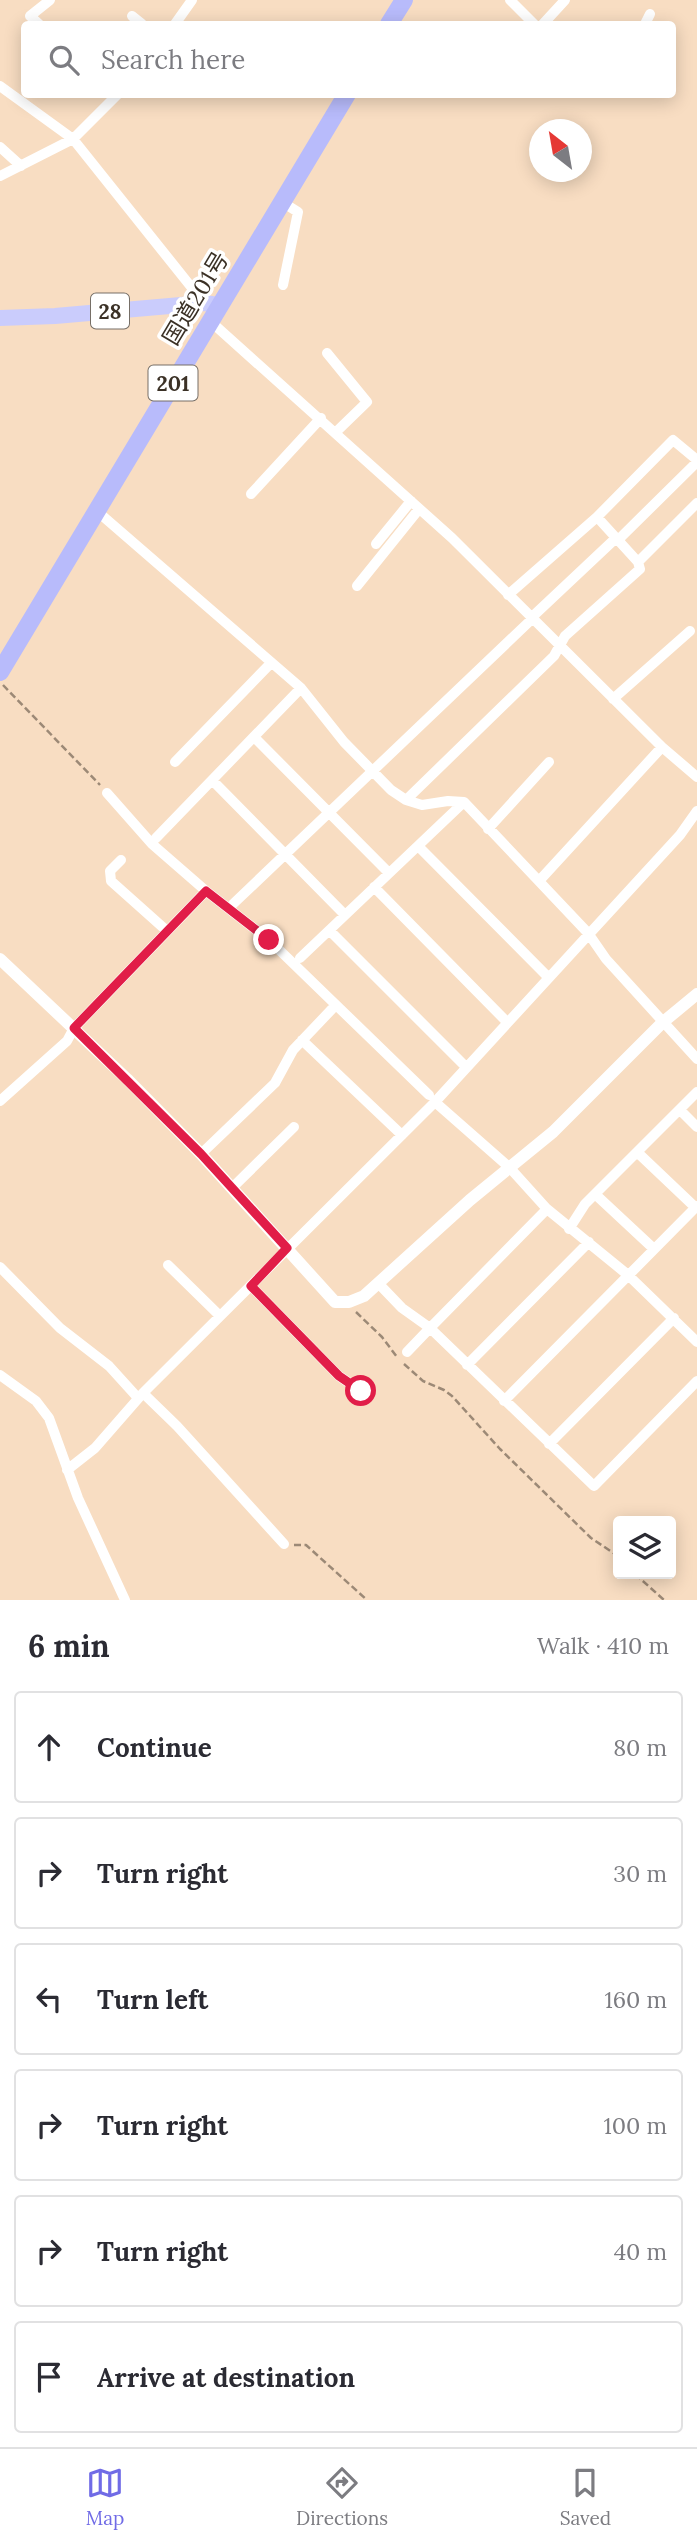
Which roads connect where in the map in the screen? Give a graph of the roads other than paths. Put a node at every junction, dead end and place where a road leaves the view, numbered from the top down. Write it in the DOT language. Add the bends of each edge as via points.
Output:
graph roads {
  1 [pos="50,0"];
  2 [pos="192,0"];
  3 [pos="404,0"];
  4 [pos="510,0"];
  5 [pos="565,0"];
  6 [pos="132,16"];
  7 [pos="36,21"];
  8 [pos="138,21"];
  9 [pos="177,21"];
  10 [pos="391,21"];
  11 [pos="531,21"];
  12 [pos="546,21"];
  13 [pos="0,86"];
  14 [pos="114,98"];
  15 [pos="345,98"];
  16 [pos="73,139"];
  17 [pos="0,147"];
  18 [pos="21,166"];
  19 [pos="0,176"];
  20 [pos="282,202"];
  21 [pos="282,285"];
  22 [pos="211,310"];
  23 [pos="0,318"];
  24 [pos="327,353"];
  25 [pos="321,418"];
  26 [pos="336,432"];
  27 [pos="697,461"];
  28 [pos="251,494"];
  29 [pos="697,503"];
  30 [pos="415,505"];
  31 [pos="98,512"];
  32 [pos="597,517"];
  33 [pos="617,539"];
  34 [pos="376,544"];
  35 [pos="638,562"];
  36 [pos="356,586"];
  37 [pos="508,595"];
  38 [pos="531,619"];
  39 [pos="690,631"];
  40 [pos="560,647"];
  41 [pos="271,663"];
  42 [pos="0,672"];
  43 [pos="301,688"];
  44 [pos="613,699"];
  45 [pos="254,737"];
  46 [pos="662,747"];
  47 [pos="174,762"];
  48 [pos="549,762"];
  49 [pos="372,772"];
  50 [pos="697,777"];
  51 [pos="212,780"];
  52 [pos="107,793"];
  53 [pos="406,800"];
  54 [pos="464,802"];
  55 [pos="697,811"];
  56 [pos="329,812"];
  57 [pos="488,829"];
  58 [pos="156,838"];
  59 [pos="418,846"];
  60 [pos="285,854"];
  61 [pos="121,860"];
  62 [pos="389,873"];
  63 [pos="539,881"];
  64 [pos="374,887"];
  65 [pos="206,891"];
  66 [pos="233,904"];
  67 [pos="345,915"];
  68 [pos="330,930"];
  69 [pos="167,931"];
  70 [pos="588,933"];
  71 [pos="300,958"];
  72 [pos="0,959"];
  73 [pos="548,977"];
  74 [pos="697,994"];
  75 [pos="331,1009"];
  76 [pos="507,1022"];
  77 [pos="662,1023"];
  78 [pos="74,1028"];
  79 [pos="302,1040"];
  80 [pos="697,1059"];
  81 [pos="466,1067"];
  82 [pos="697,1092"];
  83 [pos="432,1098"];
  84 [pos="0,1101"];
  85 [pos="680,1110"];
  86 [pos="697,1126"];
  87 [pos="294,1127"];
  88 [pos="402,1135"];
  89 [pos="637,1152"];
  90 [pos="201,1154"];
  91 [pos="510,1168"];
  92 [pos="232,1188"];
  93 [pos="595,1194"];
  94 [pos="696,1207"];
  95 [pos="547,1209"];
  96 [pos="569,1229"];
  97 [pos="589,1242"];
  98 [pos="287,1248"];
  99 [pos="654,1250"];
  100 [pos="168,1265"];
  101 [pos="0,1267"];
  102 [pos="628,1275"];
  103 [pos="378,1283"];
  104 [pos="251,1286"];
  105 [pos="220,1316"];
  106 [pos="674,1318"];
  107 [pos="430,1328"];
  108 [pos="697,1342"];
  109 [pos="407,1352"];
  110 [pos="467,1365"];
  111 [pos="0,1375"];
  112 [pos="697,1381"];
  113 [pos="361,1391"];
  114 [pos="140,1395"];
  115 [pos="504,1401"];
  116 [pos="549,1444"];
  117 [pos="67,1470"];
  118 [pos="284,1544"];
  119 [pos="125,1600"];
  1 -- 7 [label="street" via="30,16"];
  2 -- 9 [label="street"];
  3 -- 10 [label="highway"];
  4 -- 11 [label="street"];
  5 -- 12 [label="street"];
  6 -- 8 [label="street"];
  13 -- 16 [label="street"];
  14 -- 16 [label="street"];
  15 -- 20 [label="highway, 国道201号 / 201"];
  16 -- 18 [label="street"];
  16 -- 22 [label="street"];
  17 -- 18 [label="street"];
  18 -- 19 [label="street"];
  20 -- 21 [label="street" via="298,212"];
  20 -- 22 [label="highway, 国道201号 / 201"];
  22 -- 23 [label="main road, 28"];
  22 -- 25 [label="street"];
  22 -- 31 [label="highway, 国道201号 / 201"];
  24 -- 26 [label="street" via="367,401"];
  25 -- 26 [label="street"];
  25 -- 28 [label="street"];
  26 -- 30 [label="street"];
  27 -- 32 [label="street" via="673,440"];
  27 -- 33 [label="street"];
  29 -- 35 [label="street"];
  30 -- 34 [label="street"];
  30 -- 36 [label="street"];
  30 -- 37 [label="street"];
  31 -- 41 [label="street"];
  31 -- 42 [label="highway, 国道201号 / 201"];
  32 -- 33 [label="street"];
  32 -- 37 [label="street"];
  33 -- 35 [label="street"];
  33 -- 38 [label="street"];
  35 -- 40 [label="street" via="640,569 565,636"];
  37 -- 38 [label="street"];
  38 -- 40 [label="street"];
  38 -- 49 [label="street"];
  39 -- 44 [label="street"];
  40 -- 44 [label="street"];
  40 -- 53 [label="street"];
  41 -- 43 [label="street"];
  41 -- 47 [label="street"];
  43 -- 45 [label="street"];
  43 -- 49 [label="street"];
  44 -- 46 [label="street"];
  45 -- 51 [label="street"];
  45 -- 56 [label="street"];
  46 -- 50 [label="street"];
  46 -- 63 [label="street"];
  48 -- 57 [label="street"];
  49 -- 53 [label="street"];
  49 -- 56 [label="street"];
  51 -- 58 [label="street"];
  51 -- 60 [label="street"];
  52 -- 65 [label="street" via="152,844"];
  53 -- 54 [label="street" via="422,805"];
  54 -- 57 [label="street"];
  54 -- 59 [label="street"];
  55 -- 70 [label="street"];
  56 -- 60 [label="street"];
  56 -- 62 [label="street"];
  57 -- 63 [label="street"];
  59 -- 62 [label="street"];
  59 -- 73 [label="street"];
  60 -- 66 [label="street"];
  60 -- 67 [label="street"];
  61 -- 69 [label="street" via="110,872 111,881"];
  62 -- 64 [label="street"];
  63 -- 70 [label="street"];
  64 -- 67 [label="street"];
  64 -- 76 [label="street"];
  65 -- 69 [label="street"];
  65 -- 83 [label="street" via="299,967"];
  67 -- 68 [label="street"];
  68 -- 71 [label="street"];
  68 -- 81 [label="street"];
  69 -- 78 [label="street"];
  70 -- 73 [label="street"];
  70 -- 77 [label="street"];
  72 -- 78 [label="street"];
  73 -- 76 [label="street"];
  74 -- 77 [label="street"];
  75 -- 79 [label="street"];
  76 -- 81 [label="street"];
  77 -- 80 [label="street"];
  77 -- 91 [label="street"];
  78 -- 84 [label="street" via="67,1041"];
  78 -- 90 [label="street"];
  79 -- 88 [label="street"];
  79 -- 90 [label="street" via="275,1083"];
  81 -- 83 [label="street"];
  82 -- 85 [label="street"];
  83 -- 88 [label="street"];
  83 -- 91 [label="street"];
  85 -- 86 [label="street"];
  85 -- 89 [label="street"];
  87 -- 92 [label="street"];
  88 -- 98 [label="street"];
  89 -- 93 [label="street"];
  89 -- 94 [label="street"];
  90 -- 92 [label="street"];
  91 -- 95 [label="street"];
  91 -- 103 [label="street"];
  92 -- 98 [label="street"];
  93 -- 96 [label="street"];
  93 -- 99 [label="street"];
  94 -- 99 [label="street"];
  95 -- 96 [label="street"];
  95 -- 107 [label="street"];
  96 -- 97 [label="street"];
  97 -- 102 [label="street"];
  97 -- 110 [label="street"];
  98 -- 103 [label="street" via="335,1302 364,1296"];
  98 -- 104 [label="street"];
  99 -- 102 [label="street"];
  100 -- 105 [label="street"];
  101 -- 114 [label="street" via="60,1328"];
  102 -- 106 [label="street"];
  102 -- 115 [label="street"];
  103 -- 107 [label="street"];
  104 -- 105 [label="street"];
  104 -- 113 [label="street" via="339,1376"];
  105 -- 114 [label="street"];
  106 -- 108 [label="street"];
  106 -- 116 [label="street"];
  107 -- 109 [label="street"];
  107 -- 110 [label="street"];
  110 -- 115 [label="street"];
  111 -- 117 [label="street" via="36,1401 49,1418"];
  112 -- 116 [label="street" via="594,1486"];
  114 -- 117 [label="street" via="95,1448"];
  114 -- 118 [label="street" via="177,1426"];
  115 -- 116 [label="street"];
  117 -- 119 [label="street"];
}
